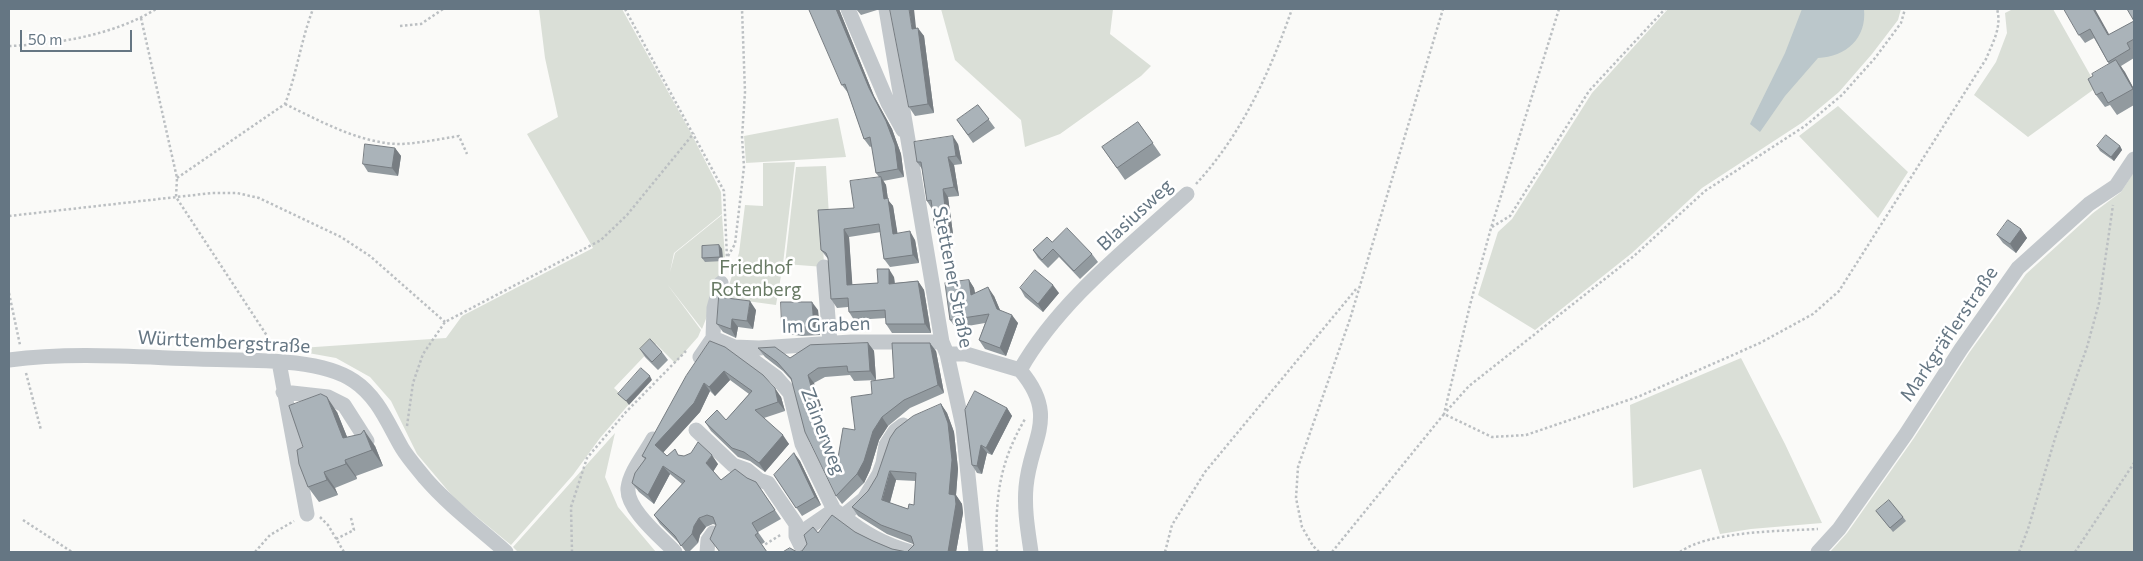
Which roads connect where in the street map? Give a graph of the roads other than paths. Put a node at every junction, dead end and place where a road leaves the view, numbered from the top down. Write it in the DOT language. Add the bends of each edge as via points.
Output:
graph roads {
  1 [pos="848,9"];
  2 [pos="886,9"];
  3 [pos="908,140"];
  4 [pos="2134,159"];
  5 [pos="1187,194"];
  6 [pos="824,267"];
  7 [pos="721,283"];
  8 [pos="713,338"];
  9 [pos="830,343"];
  10 [pos="734,347"];
  11 [pos="945,348"];
  12 [pos="16,359"];
  13 [pos="279,362"];
  14 [pos="694,366"];
  15 [pos="1020,370"];
  16 [pos="283,392"];
  17 [pos="956,399"];
  18 [pos="941,405"];
  19 [pos="914,418"];
  20 [pos="658,429"];
  21 [pos="367,441"];
  22 [pos="802,444"];
  23 [pos="694,449"];
  24 [pos="792,458"];
  25 [pos="781,470"];
  26 [pos="768,483"];
  27 [pos="838,513"];
  28 [pos="306,514"];
  29 [pos="796,530"];
  30 [pos="712,533"];
  31 [pos="506,552"];
  32 [pos="675,552"];
  33 [pos="706,552"];
  34 [pos="804,552"];
  35 [pos="911,552"];
  36 [pos="976,552"];
  37 [pos="1031,552"];
  38 [pos="1818,552"];
  1 -- 3 [label="street" via="888,103"];
  2 -- 3 [label="street, Stettener Straße"];
  3 -- 11 [label="street, Stettener Straße"];
  4 -- 38 [label="street, Markgräflerstraße" via="2116,186 2089,204 2018,268 1840,528"];
  5 -- 15 [label="street, Blasiusweg" via="1071,302 1030,352"];
  6 -- 9 [label="street"];
  7 -- 8 [label="street" via="714,308"];
  8 -- 10 [label="street, Im Graben"];
  8 -- 14 [label="street"];
  9 -- 10 [label="street, Im Graben"];
  9 -- 11 [label="street, Im Graben"];
  10 -- 22 [label="street, Zainerweg" via="776,378 790,393"];
  11 -- 15 [label="street"];
  11 -- 17 [label="street, Stettener Straße"];
  12 -- 13 [label="street, Württembergstraße" via="96,355"];
  13 -- 16 [label="street"];
  13 -- 31 [label="street, Württembergstraße" via="313,365 354,380 381,409 403,450 426,479"];
  15 -- 37 [label="street" via="1031,382 1040,412 1041,429 1026,486"];
  16 -- 21 [label="street" via="328,397 344,405"];
  16 -- 28 [label="street"];
  17 -- 18 [label="street"];
  17 -- 36 [label="street, Stettener Straße" via="963,427"];
  19 -- 27 [label="street" via="886,445 883,462 864,499"];
  20 -- 32 [label="street" via="635,470 628,490 648,526"];
  22 -- 24 [label="street"];
  22 -- 27 [label="street, Zainerweg"];
  23 -- 26 [label="street" via="700,433 733,465"];
  25 -- 26 [label="street"];
  26 -- 29 [label="street"];
  27 -- 29 [label="street"];
  27 -- 35 [label="street" via="878,540"];
  29 -- 34 [label="street"];
  30 -- 33 [label="street"];
}
